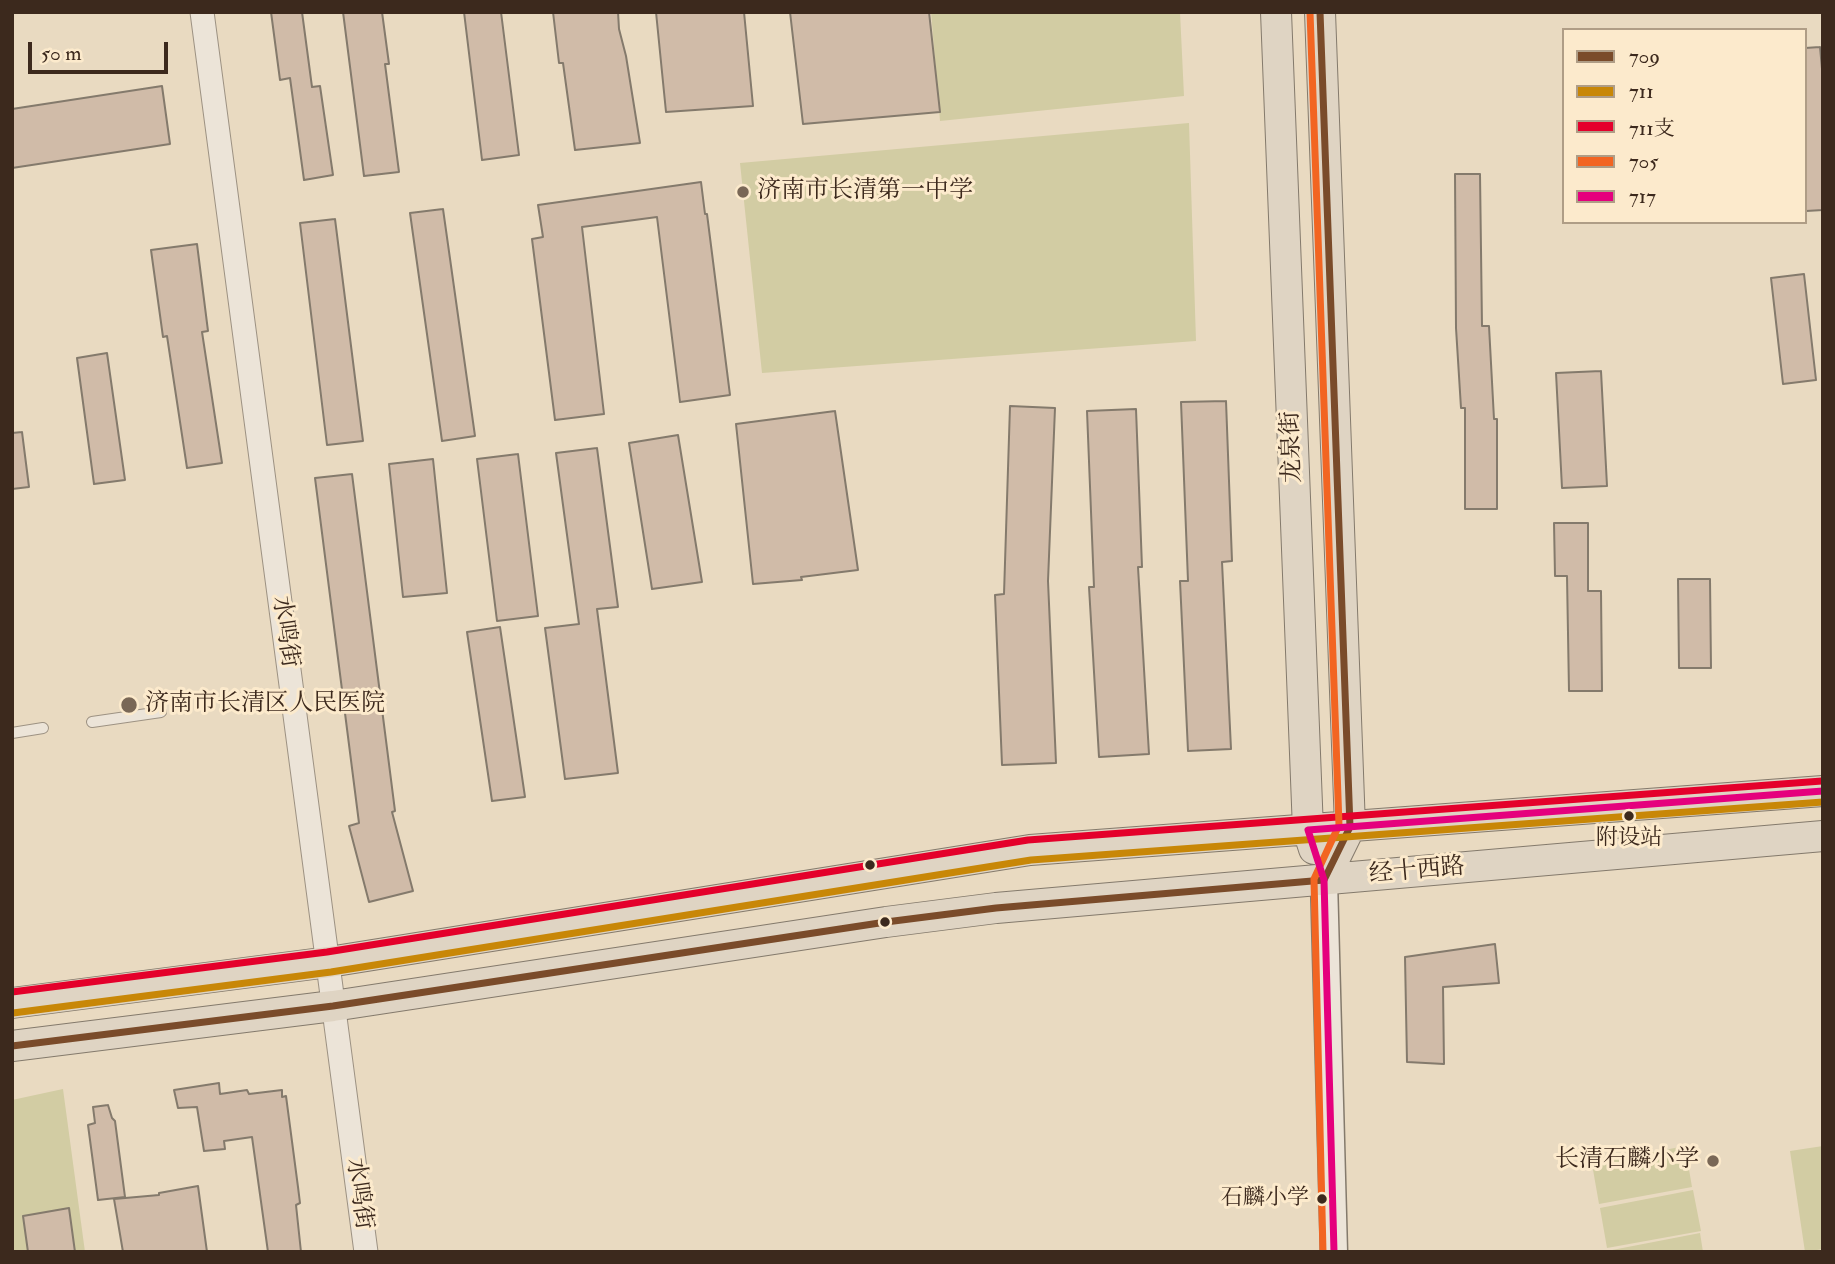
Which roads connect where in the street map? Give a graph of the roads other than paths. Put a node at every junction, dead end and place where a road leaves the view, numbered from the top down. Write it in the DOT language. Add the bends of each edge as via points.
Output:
graph roads {
  1 [pos="202,12"];
  2 [pos="1276,12"];
  3 [pos="1320,12"];
  4 [pos="161,712"];
  5 [pos="92,722"];
  6 [pos="43,728"];
  7 [pos="12,733"];
  8 [pos="1823,791"];
  9 [pos="1350,827"];
  10 [pos="1308,830"];
  11 [pos="1823,836"];
  12 [pos="1324,880"];
  13 [pos="329,962"];
  14 [pos="12,1003"];
  15 [pos="333,1006"];
  16 [pos="12,1046"];
  17 [pos="366,1252"];
  18 [pos="1334,1252"];
  1 -- 13 [label="street, 水鸣街"];
  2 -- 10 [label="main road, 龙泉街"];
  3 -- 9 [label="main road, 龙泉街"];
  4 -- 5 [label="lane"];
  6 -- 7 [label="lane"];
  8 -- 9 [label="main road, 经十西路"];
  9 -- 10 [label="main road, 经十西路"];
  9 -- 12 [label="main road, 龙泉街"];
  10 -- 12 [label="main road, 龙泉街"];
  10 -- 13 [label="main road, 经十西路" via="1030,850"];
  11 -- 12 [label="main road, 经十西路"];
  12 -- 15 [label="main road, 经十西路" via="982,909"];
  12 -- 18 [label="main road, 龙泉街"];
  13 -- 14 [label="main road, 经十西路"];
  13 -- 15 [label="street, 水鸣街"];
  15 -- 16 [label="main road, 经十西路"];
  15 -- 17 [label="street, 水鸣街"];
}
